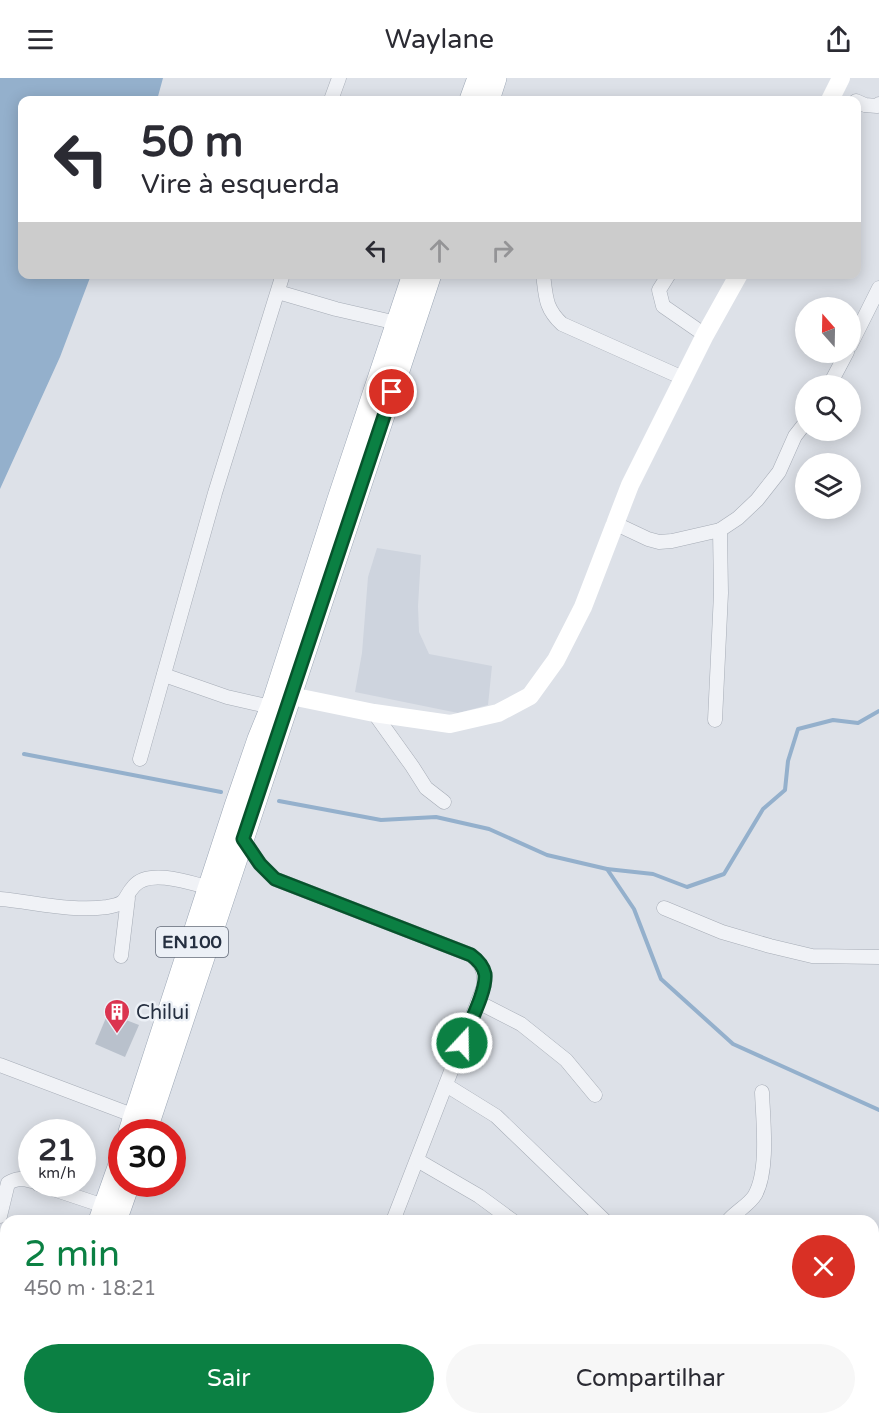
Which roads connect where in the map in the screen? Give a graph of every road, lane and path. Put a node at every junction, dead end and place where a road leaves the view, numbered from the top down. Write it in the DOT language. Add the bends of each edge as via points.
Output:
graph roads {
  1 [pos="339,78"];
  2 [pos="478,78"];
  3 [pos="496,78"];
  4 [pos="332,96"];
  5 [pos="471,96"];
  6 [pos="490,96"];
  7 [pos="861,103"];
  8 [pos="879,104"];
  9 [pos="282,279"];
  10 [pos="411,279"];
  11 [pos="429,279"];
  12 [pos="544,279"];
  13 [pos="666,279"];
  14 [pos="736,279"];
  15 [pos="879,288"];
  16 [pos="278,292"];
  17 [pos="397,323"];
  18 [pos="861,324"];
  19 [pos="705,335"];
  20 [pos="683,378"];
  21 [pos="795,436"];
  22 [pos="614,523"];
  23 [pos="720,530"];
  24 [pos="164,675"];
  25 [pos="291,696"];
  26 [pos="271,707"];
  27 [pos="374,713"];
  28 [pos="715,720"];
  29 [pos="261,749"];
  30 [pos="140,759"];
  31 [pos="444,802"];
  32 [pos="243,839"];
  33 [pos="210,888"];
  34 [pos="0,898"];
  35 [pos="128,898"];
  36 [pos="664,908"];
  37 [pos="121,956"];
  38 [pos="879,957"];
  39 [pos="478,1002"];
  40 [pos="0,1065"];
  41 [pos="446,1084"];
  42 [pos="762,1092"];
  43 [pos="595,1095"];
  44 [pos="119,1119"];
  45 [pos="139,1119"];
  46 [pos="140,1119"];
  47 [pos="417,1160"];
  48 [pos="18,1178"];
  49 [pos="66,1197"];
  50 [pos="111,1197"];
  51 [pos="120,1197"];
  52 [pos="0,1215"];
  53 [pos="104,1215"];
  54 [pos="106,1215"];
  55 [pos="107,1215"];
  56 [pos="395,1215"];
  57 [pos="505,1215"];
  58 [pos="599,1215"];
  59 [pos="733,1215"];
  1 -- 4 [label="street"];
  2 -- 5 [label="main road"];
  3 -- 6 [label="main road"];
  7 -- 8 [label="street"];
  9 -- 16 [label="street"];
  10 -- 17 [label="main road, EN100"];
  11 -- 25 [label="main road, EN100"];
  12 -- 20 [label="street" via="547,306 562,324"];
  13 -- 19 [label="street" via="659,290 663,306"];
  14 -- 19 [label="street"];
  15 -- 18 [label="street"];
  16 -- 17 [label="street"];
  16 -- 24 [label="street"];
  17 -- 26 [label="main road, EN100"];
  19 -- 20 [label="street"];
  20 -- 22 [label="street"];
  21 -- 23 [label="street" via="779,472 757,500"];
  22 -- 23 [label="street" via="659,542"];
  22 -- 27 [label="street" via="583,607 556,660 530,696 498,714 450,724"];
  23 -- 28 [label="street"];
  24 -- 26 [label="street" via="227,697"];
  24 -- 30 [label="street"];
  25 -- 27 [label="street"];
  25 -- 29 [label="main road, EN100"];
  26 -- 29 [label="main road, EN100"];
  27 -- 31 [label="street" via="426,788"];
  29 -- 32 [label="main road, EN100"];
  29 -- 33 [label="main road, EN100"];
  32 -- 39 [label="street" via="275,879 471,955 481,963 485,975"];
  32 -- 46 [label="main road, EN100"];
  33 -- 35 [label="street" via="169,878 142,879"];
  33 -- 45 [label="main road, EN100"];
  34 -- 35 [label="street" via="92,908 122,903"];
  35 -- 37 [label="street"];
  36 -- 38 [label="street" via="722,932 812,956"];
  39 -- 41 [label="street"];
  39 -- 43 [label="street" via="520,1024 566,1059"];
  40 -- 44 [label="street"];
  41 -- 47 [label="street"];
  41 -- 58 [label="street" via="496,1116"];
  42 -- 59 [label="street" via="761,1176 756,1193"];
  47 -- 56 [label="street"];
  47 -- 57 [label="street"];
  48 -- 52 [label="street" via="8,1184"];
  49 -- 53 [label="street"];
  50 -- 54 [label="main road"];
  51 -- 55 [label="main road"];
}
